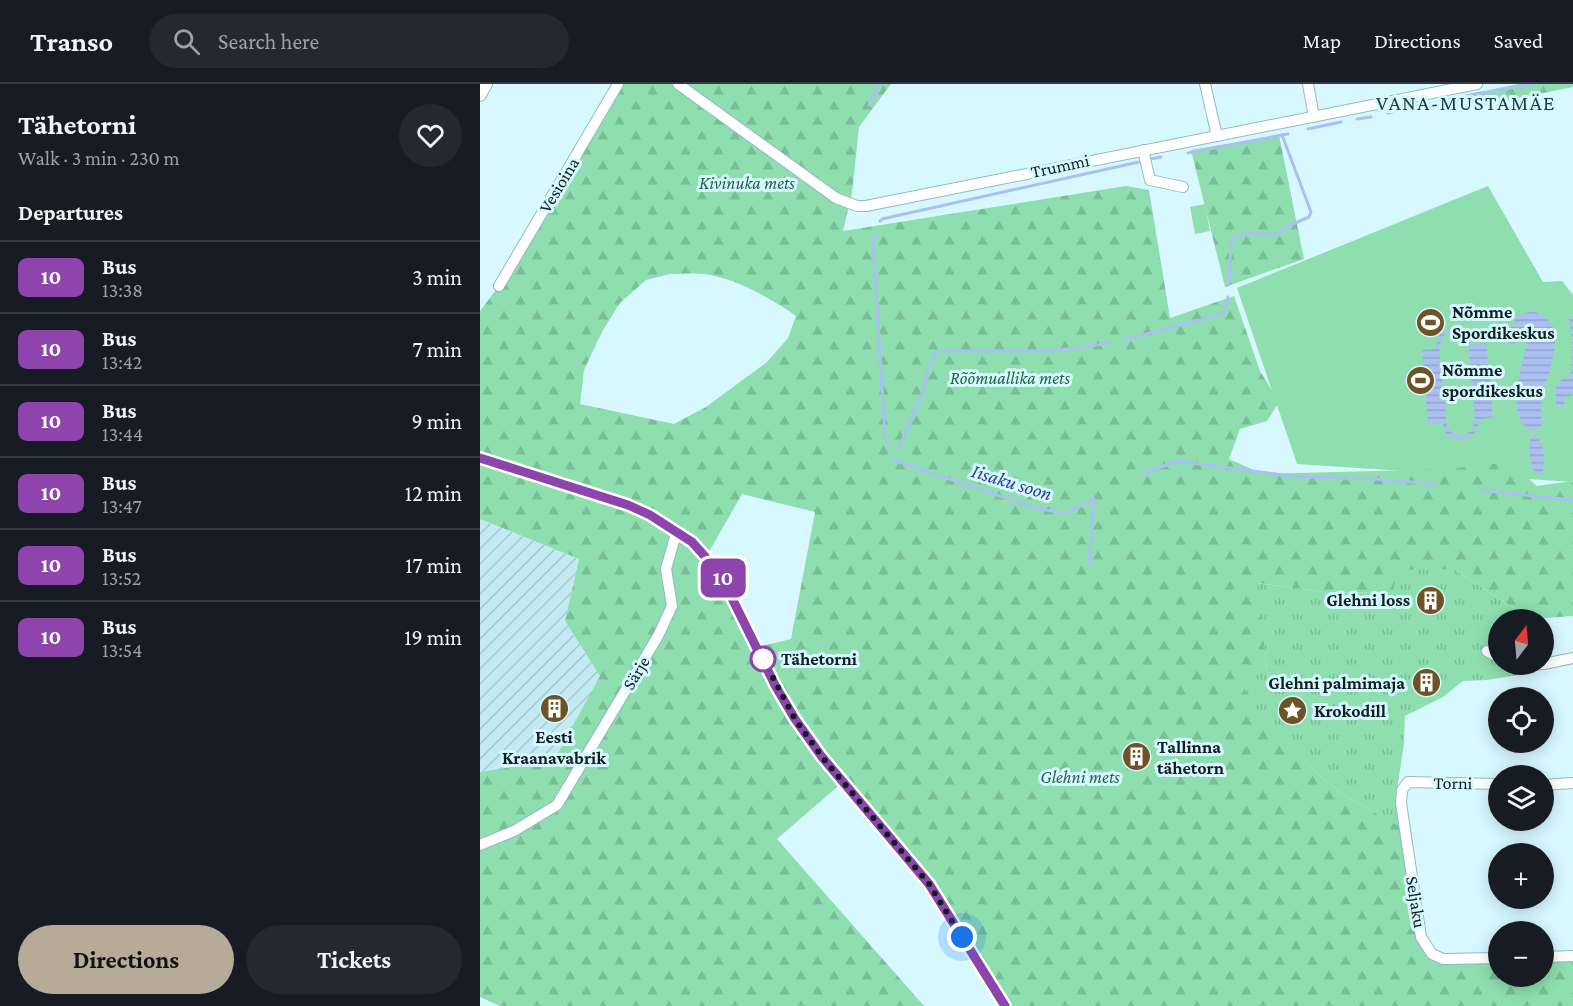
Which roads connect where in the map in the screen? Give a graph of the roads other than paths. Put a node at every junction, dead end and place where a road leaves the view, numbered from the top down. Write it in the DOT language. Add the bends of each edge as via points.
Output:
graph roads {
  1 [pos="486,84"];
  2 [pos="618,84"];
  3 [pos="678,84"];
  4 [pos="1205,84"];
  5 [pos="1308,84"];
  6 [pos="1477,84"];
  7 [pos="480,95"];
  8 [pos="1314,117"];
  9 [pos="1217,136"];
  10 [pos="1143,150"];
  11 [pos="1183,187"];
  12 [pos="499,286"];
  13 [pos="480,458"];
  14 [pos="676,531"];
  15 [pos="1573,658"];
  16 [pos="1554,662"];
  17 [pos="1408,782"];
  18 [pos="1573,783"];
  19 [pos="1488,784"];
  20 [pos="1554,784"];
  21 [pos="480,845"];
  22 [pos="1573,956"];
  23 [pos="1554,957"];
  24 [pos="1488,958"];
  25 [pos="1005,1006"];
  1 -- 7 [label="main road"];
  2 -- 12 [label="street, Vesioina"];
  3 -- 10 [label="street, Trummi" via="836,198 857,206 875,206"];
  4 -- 9 [label="street"];
  5 -- 8 [label="street"];
  6 -- 8 [label="street, Trummi"];
  8 -- 9 [label="street, Trummi"];
  9 -- 10 [label="street, Trummi"];
  10 -- 11 [label="street" via="1150,180"];
  13 -- 14 [label="street" via="628,505"];
  14 -- 21 [label="street, Särje" via="666,569 672,606 557,805 514,831"];
  14 -- 25 [label="street" via="692,542 719,572 795,719 929,884"];
  15 -- 16 [label="street"];
  17 -- 19 [label="street, Torni"];
  17 -- 24 [label="street, Seljaku" via="1402,790 1401,803 1421,937 1432,954 1443,959"];
  18 -- 20 [label="street"];
  22 -- 23 [label="street"];
}
